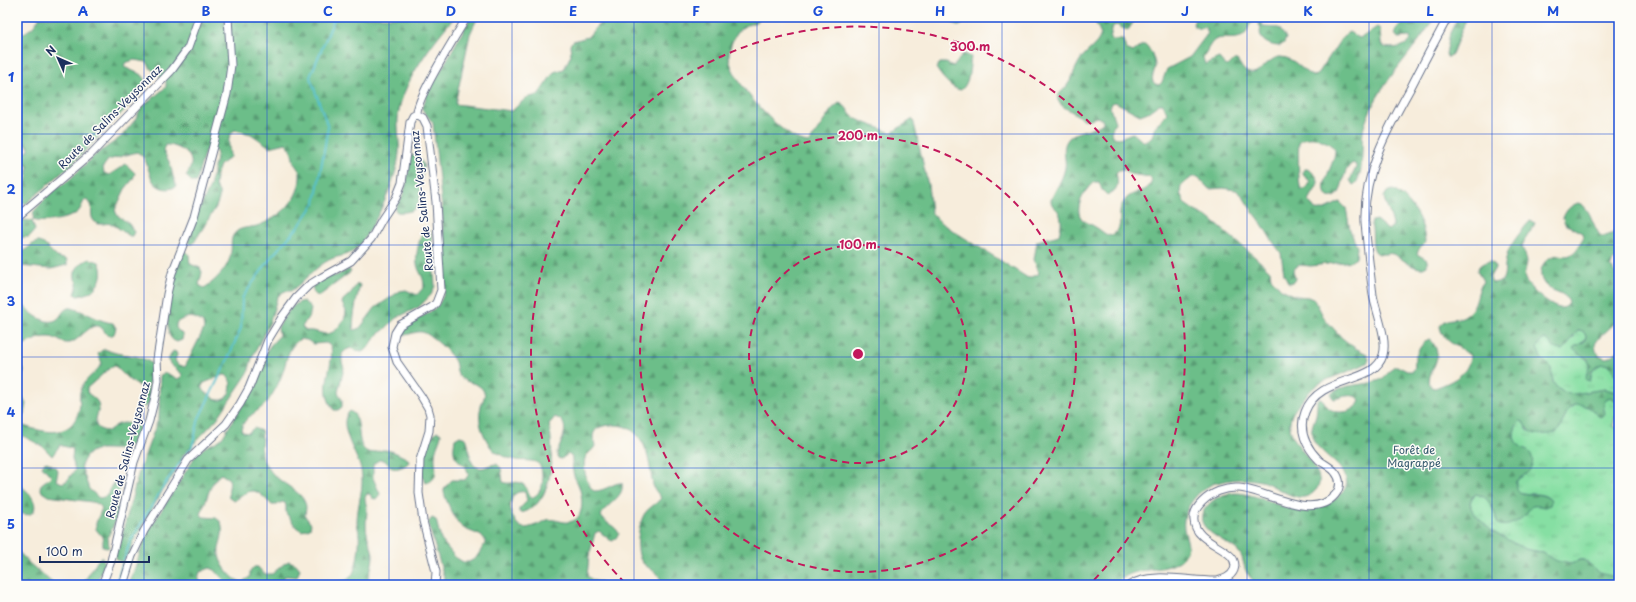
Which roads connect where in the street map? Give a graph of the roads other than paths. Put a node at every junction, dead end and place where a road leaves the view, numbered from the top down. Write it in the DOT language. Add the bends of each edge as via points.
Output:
graph roads {
  1 [pos="199,17"];
  2 [pos="228,17"];
  3 [pos="467,17"];
  4 [pos="1448,17"];
  5 [pos="417,114"];
  6 [pos="17,217"];
  7 [pos="102,585"];
  8 [pos="123,585"];
  9 [pos="435,585"];
  10 [pos="1130,585"];
  1 -- 6 [label="street, Route de Salins-Veysonnaz" via="188,48 172,70 91,154"];
  2 -- 7 [label="street, Route de Salins-Veysonnaz" via="231,65 227,94 194,217 172,273 157,359 156,393 134,462 110,565"];
  3 -- 5 [label="street" via="425,90"];
  4 -- 10 [label="street" via="1388,130 1372,168 1368,185 1366,224 1373,295 1384,346 1383,356 1372,370 1336,383 1320,392 1310,401 1304,415 1302,430 1306,443 1315,455 1336,473 1340,483 1338,491 1323,503 1312,505 1291,503 1239,488 1214,494 1197,508 1194,523 1196,531 1202,537 1232,557 1232,573 1217,581 1156,578 1139,580"];
  5 -- 8 [label="street, Route de Salins-Veysonnaz" via="410,122 401,188 371,239 351,261 310,285 282,317 268,340 240,404 226,424 188,460 144,531 132,556"];
  5 -- 9 [label="street, Route de Salins-Veysonnaz" via="423,118 427,131 436,202 441,290 438,300 432,307 400,325 392,347 397,362 424,401 430,415 429,431 420,460 418,487 423,521 436,572"];
}
